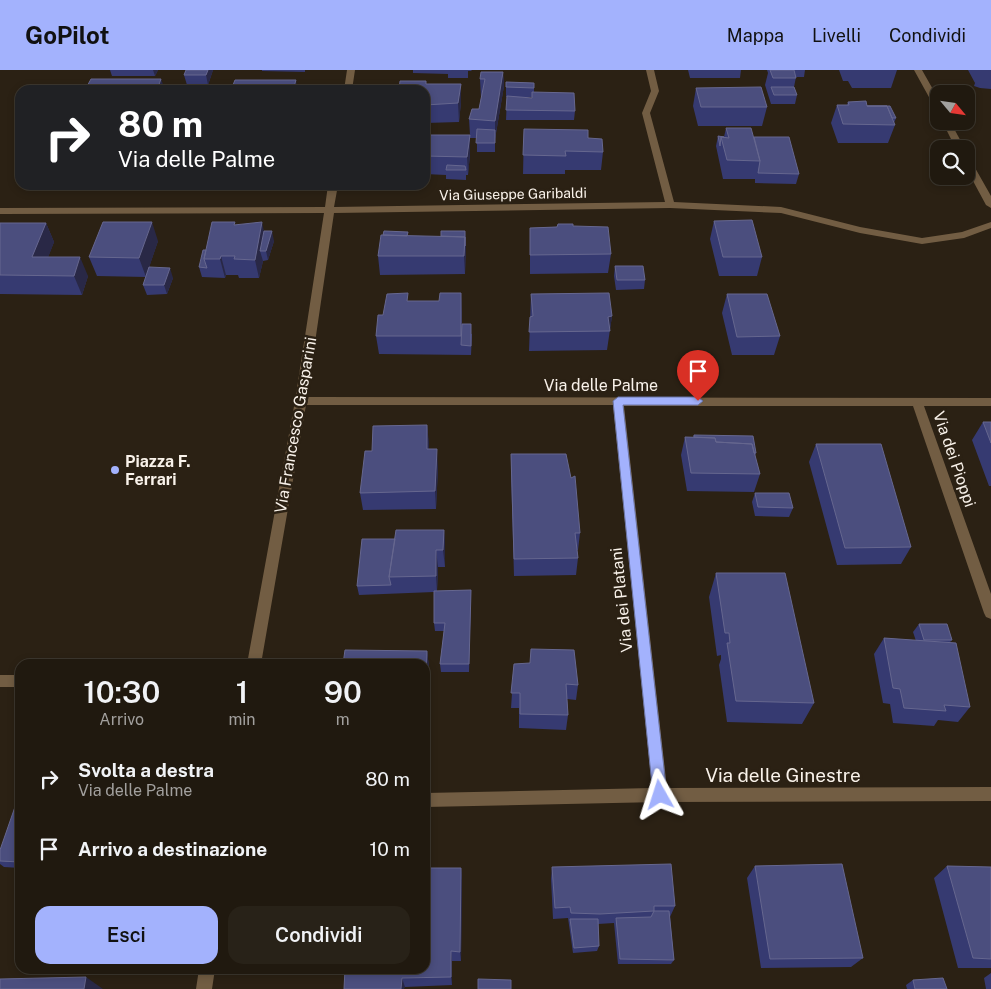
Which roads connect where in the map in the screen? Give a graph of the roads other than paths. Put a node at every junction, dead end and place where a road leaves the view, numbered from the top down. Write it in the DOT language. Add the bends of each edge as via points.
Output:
graph roads {
  1 [pos="351,70"];
  2 [pos="650,70"];
  3 [pos="918,70"];
  4 [pos="349,85"];
  5 [pos="930,92"];
  6 [pos="975,176"];
  7 [pos="332,190"];
  8 [pos="670,205"];
  9 [pos="991,205"];
  10 [pos="330,210"];
  11 [pos="0,212"];
  12 [pos="991,225"];
  13 [pos="301,401"];
  14 [pos="618,401"];
  15 [pos="917,402"];
  16 [pos="991,402"];
  17 [pos="991,613"];
  18 [pos="255,659"];
  19 [pos="0,681"];
  20 [pos="15,681"];
  21 [pos="991,794"];
  22 [pos="660,795"];
  23 [pos="430,800"];
  24 [pos="206,974"];
  25 [pos="204,989"];
  1 -- 4 [label="street"];
  2 -- 8 [label="street" via="655,91 646,113"];
  3 -- 5 [label="street"];
  6 -- 9 [label="street"];
  7 -- 10 [label="street, Via Francesco Gasparini"];
  8 -- 10 [label="street, Via Giuseppe Garibaldi"];
  8 -- 12 [label="street, Via Giuseppe Garibaldi" via="781,210 860,230 922,241 964,235"];
  10 -- 11 [label="street, Via Giuseppe Garibaldi"];
  10 -- 13 [label="street, Via Francesco Gasparini"];
  13 -- 14 [label="street, Via delle Palme"];
  13 -- 18 [label="street, Via Francesco Gasparini"];
  14 -- 15 [label="street, Via delle Palme"];
  14 -- 22 [label="street, Via dei Platani"];
  15 -- 16 [label="street, Via delle Palme"];
  15 -- 17 [label="street, Via dei Pioppi"];
  19 -- 20 [label="street"];
  21 -- 22 [label="street, Via delle Ginestre"];
  22 -- 23 [label="street, Via delle Ginestre"];
  24 -- 25 [label="street"];
}
